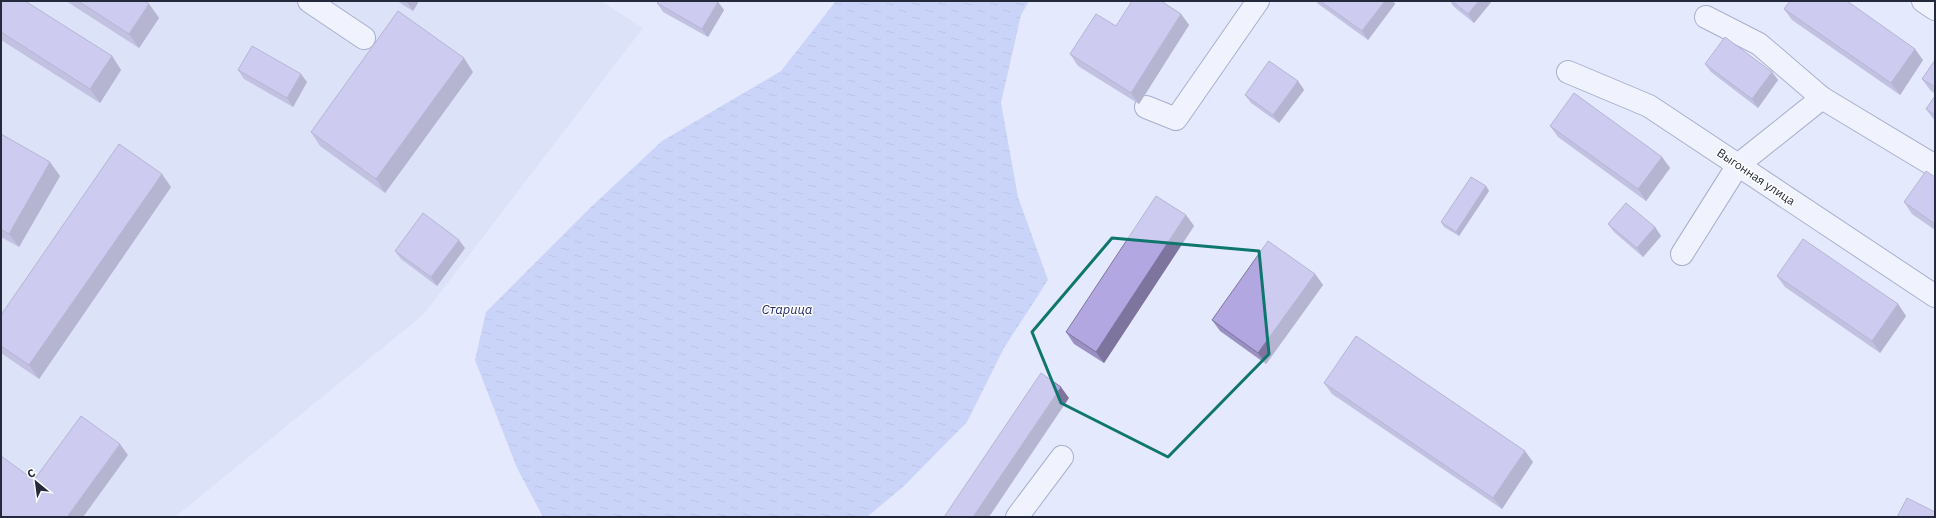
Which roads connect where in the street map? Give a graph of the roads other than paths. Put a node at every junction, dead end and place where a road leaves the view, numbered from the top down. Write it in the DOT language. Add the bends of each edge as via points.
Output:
graph roads {
  1 [pos="309,1"];
  2 [pos="1258,1"];
  3 [pos="1923,1"];
  4 [pos="1935,9"];
  5 [pos="1706,17"];
  6 [pos="364,38"];
  7 [pos="1568,72"];
  8 [pos="1822,98"];
  9 [pos="1146,107"];
  10 [pos="1738,165"];
  11 [pos="1935,166"];
  12 [pos="1682,254"];
  13 [pos="1935,296"];
  14 [pos="1062,457"];
  15 [pos="1017,517"];
  1 -- 6 [label="street"];
  2 -- 9 [label="street" via="1176,119"];
  3 -- 4 [label="street"];
  5 -- 8 [label="street" via="1759,44"];
  7 -- 10 [label="street, Выгонная улица" via="1649,106"];
  8 -- 10 [label="street"];
  8 -- 11 [label="street"];
  10 -- 12 [label="street"];
  10 -- 13 [label="street, Выгонная улица"];
  14 -- 15 [label="street"];
}
